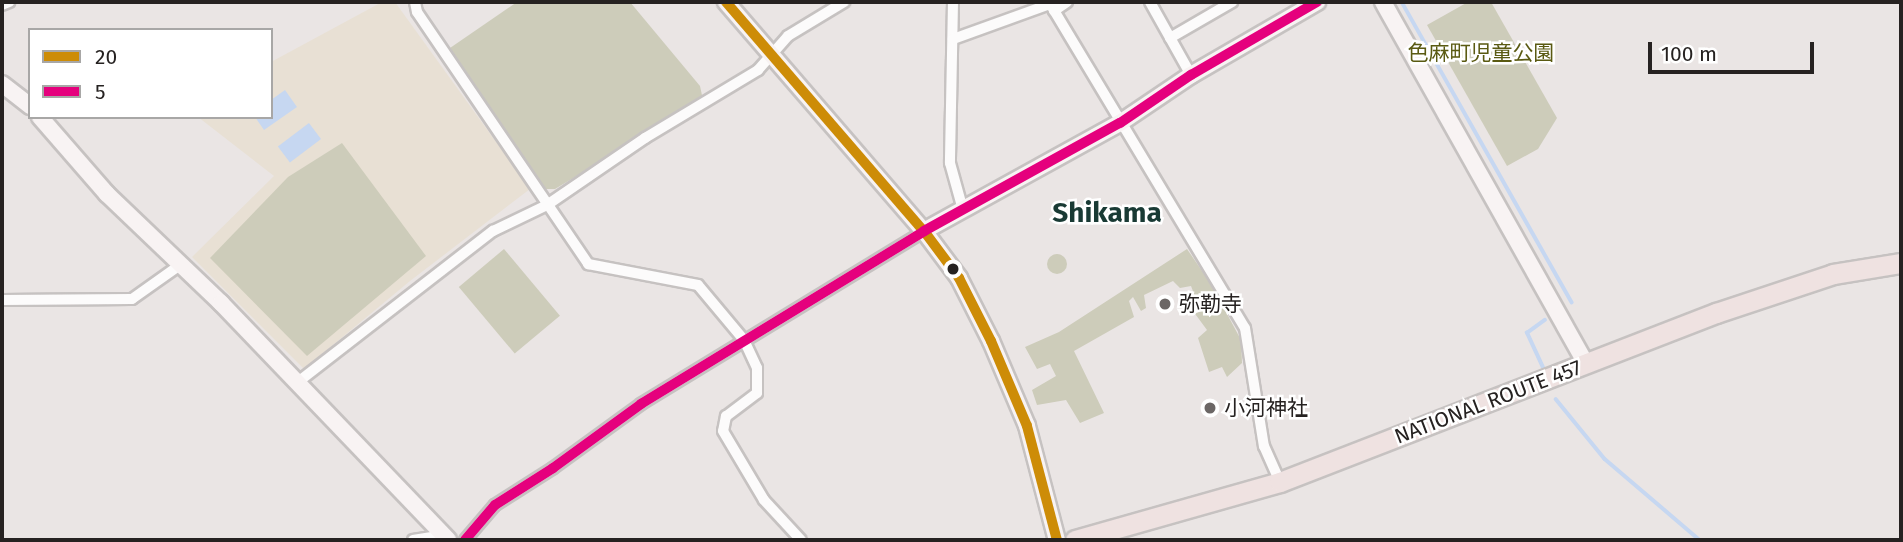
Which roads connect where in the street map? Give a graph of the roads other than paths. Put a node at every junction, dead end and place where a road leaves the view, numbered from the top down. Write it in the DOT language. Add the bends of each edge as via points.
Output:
graph roads {
  1 [pos="9,2"];
  2 [pos="415,2"];
  3 [pos="726,2"];
  4 [pos="844,2"];
  5 [pos="953,2"];
  6 [pos="1067,2"];
  7 [pos="1150,2"];
  8 [pos="1232,2"];
  9 [pos="1317,2"];
  10 [pos="1383,2"];
  11 [pos="2,5"];
  12 [pos="1051,5"];
  13 [pos="1170,37"];
  14 [pos="953,39"];
  15 [pos="772,54"];
  16 [pos="1191,75"];
  17 [pos="2,84"];
  18 [pos="28,104"];
  19 [pos="42,119"];
  20 [pos="1120,123"];
  21 [pos="547,205"];
  22 [pos="963,210"];
  23 [pos="924,231"];
  24 [pos="1901,263"];
  25 [pos="180,265"];
  26 [pos="2,300"];
  27 [pos="744,340"];
  28 [pos="1586,364"];
  29 [pos="298,382"];
  30 [pos="1280,482"];
  31 [pos="445,538"];
  32 [pos="413,540"];
  33 [pos="465,540"];
  34 [pos="801,540"];
  35 [pos="1057,540"];
  36 [pos="1075,540"];
  1 -- 11 [label="street"];
  2 -- 21 [label="street" via="416,12"];
  3 -- 15 [label="street"];
  4 -- 15 [label="street" via="788,36"];
  5 -- 14 [label="street"];
  6 -- 12 [label="street"];
  7 -- 13 [label="street"];
  8 -- 13 [label="street"];
  9 -- 16 [label="street"];
  10 -- 28 [label="street"];
  12 -- 14 [label="street"];
  12 -- 20 [label="street"];
  13 -- 16 [label="street"];
  14 -- 22 [label="street" via="950,163"];
  15 -- 21 [label="street" via="758,70 645,138"];
  15 -- 23 [label="street"];
  16 -- 20 [label="street"];
  17 -- 18 [label="street"];
  19 -- 25 [label="street" via="107,194"];
  20 -- 22 [label="street"];
  20 -- 30 [label="street" via="1245,328 1264,446"];
  21 -- 27 [label="street" via="588,264 698,285"];
  21 -- 29 [label="street" via="493,231"];
  22 -- 23 [label="street"];
  23 -- 27 [label="street"];
  23 -- 35 [label="street" via="959,278 991,341 1027,426"];
  24 -- 28 [label="highway, NATIONAL ROUTE 457" via="1833,274"];
  25 -- 26 [label="street" via="132,299"];
  25 -- 29 [label="street"];
  27 -- 33 [label="street" via="641,404 495,505"];
  27 -- 34 [label="street" via="757,368 757,393 726,416 723,431 764,500"];
  28 -- 30 [label="highway, NATIONAL ROUTE 457"];
  29 -- 31 [label="street"];
  30 -- 36 [label="highway, NATIONAL ROUTE 457"];
  31 -- 32 [label="street"];
}
